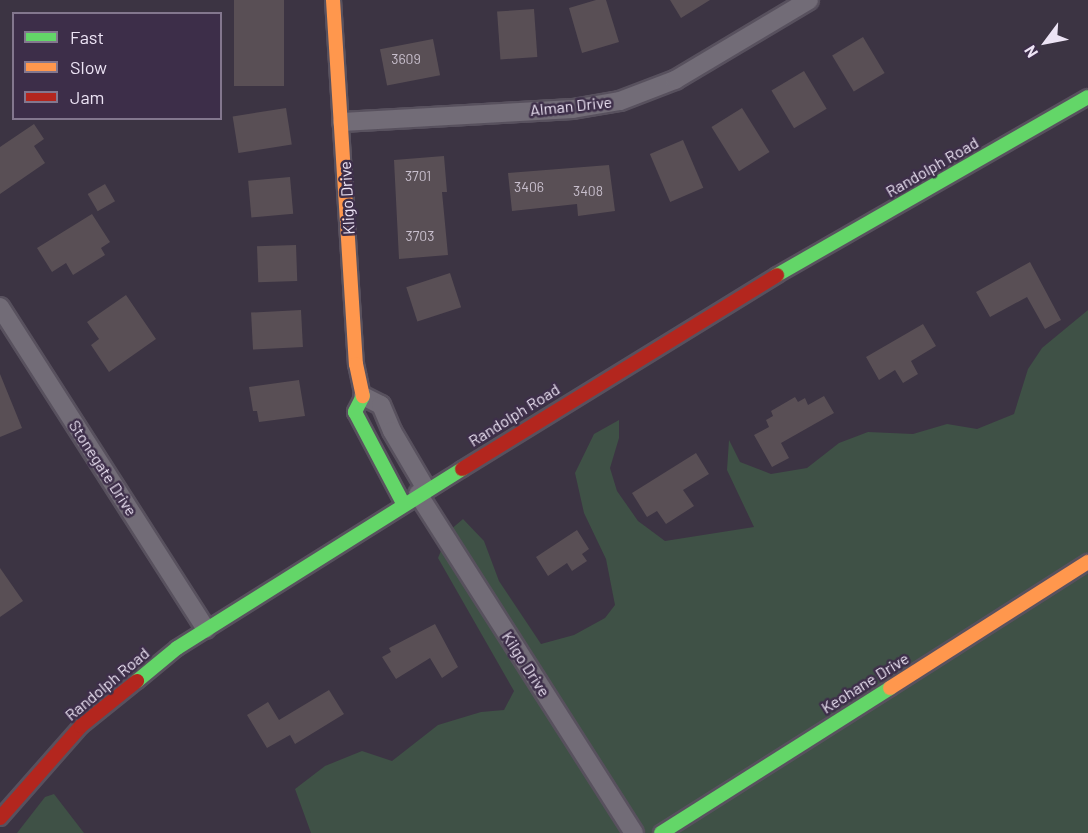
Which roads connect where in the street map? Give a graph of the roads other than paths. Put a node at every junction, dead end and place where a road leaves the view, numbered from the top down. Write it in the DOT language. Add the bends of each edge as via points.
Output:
graph roads {
  1 [pos="333,0"];
  2 [pos="810,0"];
  3 [pos="1088,97"];
  4 [pos="342,122"];
  5 [pos="0,307"];
  6 [pos="363,396"];
  7 [pos="416,496"];
  8 [pos="1088,561"];
  9 [pos="206,629"];
  10 [pos="0,818"];
  11 [pos="634,833"];
  12 [pos="661,833"];
  1 -- 4 [label="street, Kligo Drive"];
  2 -- 4 [label="street, Alman Drive" via="675,80 620,101 573,109"];
  3 -- 7 [label="street, Randolph Road" via="772,278"];
  4 -- 6 [label="street, Kligo Drive" via="356,364"];
  5 -- 9 [label="street, Stonegate Drive"];
  6 -- 7 [label="street" via="381,405"];
  6 -- 7 [label="street, Kligo Drive" via="356,412 359,424"];
  7 -- 9 [label="street, Randolph Road"];
  7 -- 11 [label="street, Kilgo Drive"];
  8 -- 12 [label="street, Keohane Drive"];
  9 -- 10 [label="street, Randolph Road" via="96,711 57,749"];
}
